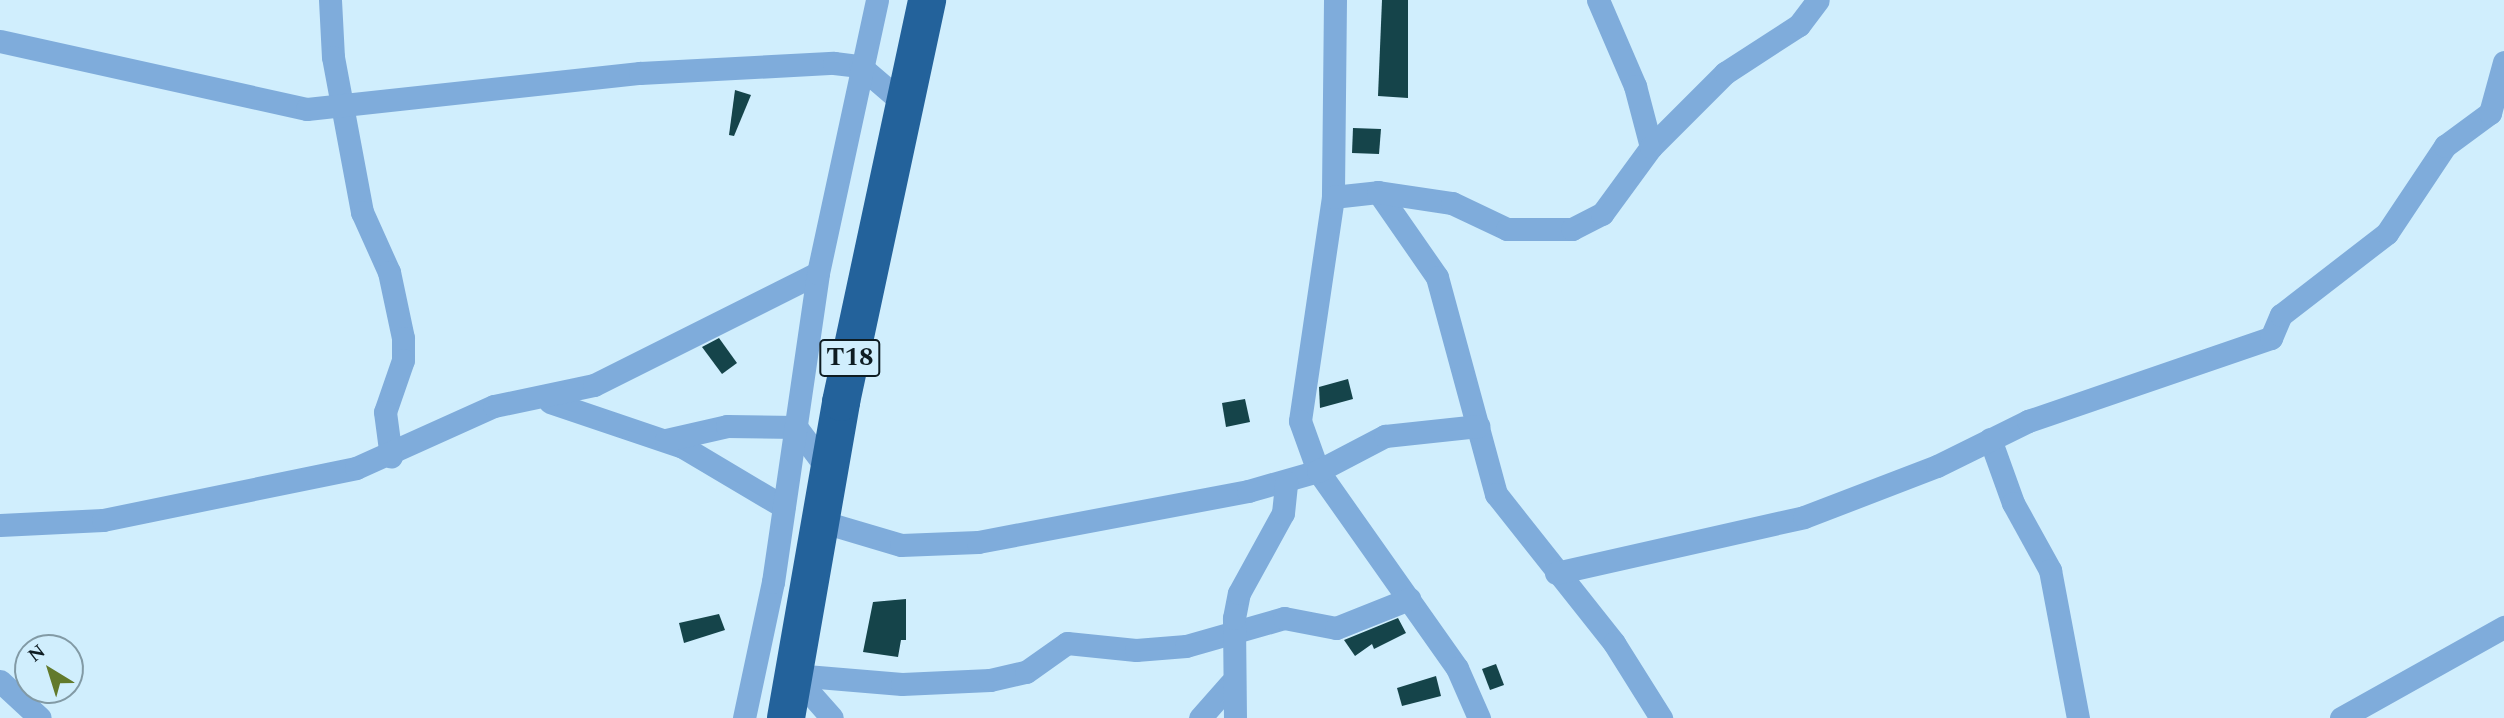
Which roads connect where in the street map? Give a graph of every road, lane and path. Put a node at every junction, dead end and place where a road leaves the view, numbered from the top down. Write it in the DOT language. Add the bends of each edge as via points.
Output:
graph roads {
  1 [pos="330,0"];
  2 [pos="877,0"];
  3 [pos="927,0"];
  4 [pos="1335,0"];
  5 [pos="1598,0"];
  6 [pos="1818,0"];
  7 [pos="0,41"];
  8 [pos="2504,62"];
  9 [pos="860,66"];
  10 [pos="902,102"];
  11 [pos="341,107"];
  12 [pos="1651,147"];
  13 [pos="1378,192"];
  14 [pos="1333,197"];
  15 [pos="818,273"];
  16 [pos="538,400"];
  17 [pos="1478,426"];
  18 [pos="796,427"];
  19 [pos="1990,439"];
  20 [pos="666,440"];
  21 [pos="391,457"];
  22 [pos="829,471"];
  23 [pos="1318,471"];
  24 [pos="1286,482"];
  25 [pos="784,507"];
  26 [pos="820,521"];
  27 [pos="0,525"];
  28 [pos="1556,573"];
  29 [pos="1409,599"];
  30 [pos="2504,627"];
  31 [pos="1233,635"];
  32 [pos="794,675"];
  33 [pos="0,681"];
  34 [pos="1230,684"];
  35 [pos="40,718"];
  36 [pos="744,718"];
  37 [pos="786,718"];
  38 [pos="832,718"];
  39 [pos="1199,718"];
  40 [pos="1235,718"];
  41 [pos="1479,718"];
  42 [pos="1661,718"];
  43 [pos="2078,718"];
  44 [pos="2341,718"];
  1 -- 11 [label="street"];
  2 -- 9 [label="street"];
  3 -- 10 [label="highway, T18"];
  4 -- 14 [label="street"];
  5 -- 12 [label="street" via="1635,86"];
  6 -- 12 [label="street" via="1799,25 1725,73"];
  7 -- 11 [label="street" via="265,103"];
  8 -- 19 [label="street" via="2490,113 2445,146 2387,233 2281,315 2273,336"];
  9 -- 10 [label="street"];
  9 -- 11 [label="street" via="640,73"];
  9 -- 15 [label="street"];
  10 -- 22 [label="highway, T18"];
  11 -- 21 [label="street" via="366,229 388,272 403,338 403,360 385,412"];
  12 -- 13 [label="street" via="1608,208 1572,229 1507,229 1452,203"];
  13 -- 14 [label="street"];
  13 -- 17 [label="street" via="1437,277"];
  14 -- 23 [label="street" via="1299,411"];
  15 -- 16 [label="street" via="656,358 566,396"];
  15 -- 18 [label="street"];
  16 -- 20 [label="street" via="567,403"];
  16 -- 21 [label="street" via="494,406"];
  17 -- 23 [label="street" via="1385,436"];
  17 -- 28 [label="street" via="1496,494"];
  18 -- 20 [label="street" via="727,426"];
  18 -- 22 [label="street"];
  18 -- 25 [label="street"];
  19 -- 28 [label="street" via="1804,516"];
  19 -- 43 [label="street" via="2013,503 2050,570"];
  20 -- 25 [label="street"];
  21 -- 27 [label="street" via="159,511 59,525"];
  22 -- 26 [label="highway, T18"];
  23 -- 24 [label="street"];
  23 -- 29 [label="street"];
  24 -- 26 [label="street" via="978,542 901,545"];
  24 -- 31 [label="street" via="1283,513 1239,593"];
  25 -- 36 [label="street"];
  26 -- 32 [label="highway, T18"];
  28 -- 42 [label="street" via="1621,653"];
  29 -- 31 [label="street" via="1336,628 1274,619"];
  29 -- 41 [label="street" via="1457,668"];
  30 -- 44 [label="street"];
  31 -- 32 [label="street" via="1136,650 1067,643 1026,672 990,680 902,684"];
  31 -- 34 [label="street"];
  32 -- 37 [label="highway, T18"];
  32 -- 38 [label="street"];
  33 -- 35 [label="street"];
  34 -- 39 [label="street"];
  34 -- 40 [label="street"];
}
